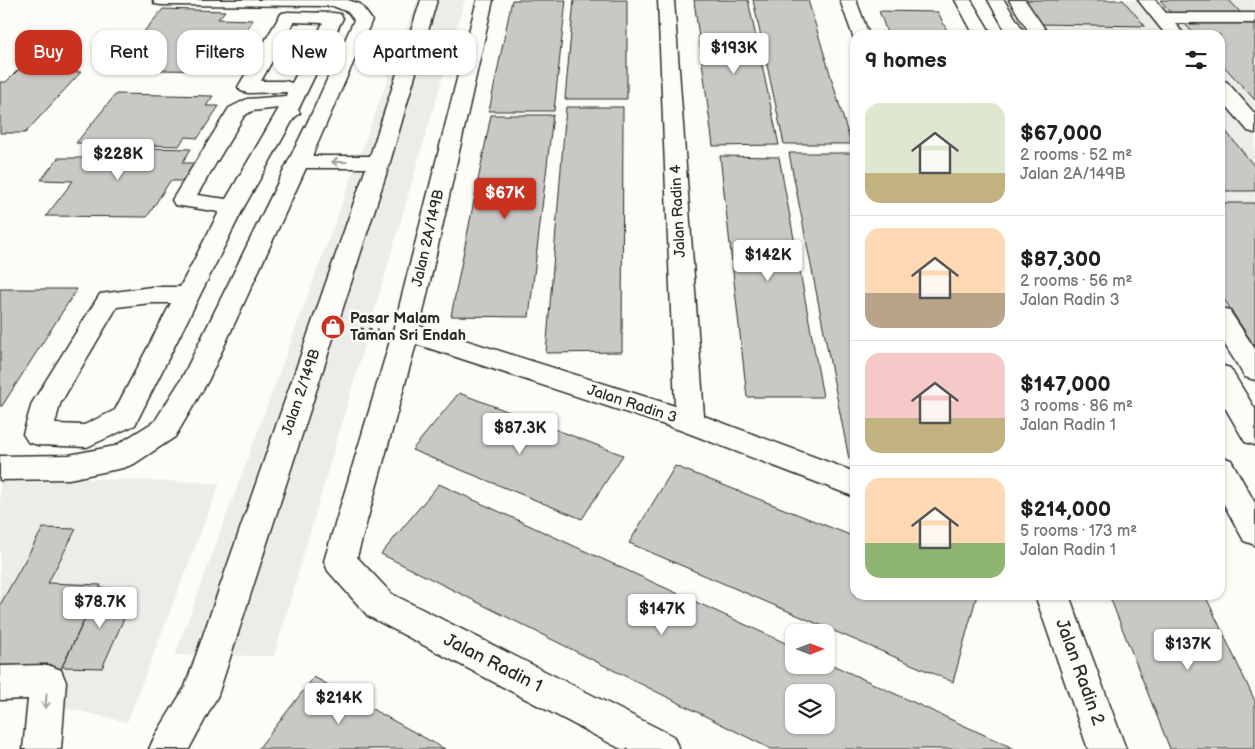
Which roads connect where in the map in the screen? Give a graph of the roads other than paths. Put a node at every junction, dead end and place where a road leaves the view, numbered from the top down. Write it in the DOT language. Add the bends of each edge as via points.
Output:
graph roads {
  1 [pos="161,0"];
  2 [pos="200,0"];
  3 [pos="429,0"];
  4 [pos="485,0"];
  5 [pos="666,0"];
  6 [pos="848,0"];
  7 [pos="963,0"];
  8 [pos="996,0"];
  9 [pos="1017,0"];
  10 [pos="1146,0"];
  11 [pos="1238,0"];
  12 [pos="1161,18"];
  13 [pos="1255,18"];
  14 [pos="858,30"];
  15 [pos="980,30"];
  16 [pos="1014,30"];
  17 [pos="1037,30"];
  18 [pos="1172,30"];
  19 [pos="1225,92"];
  20 [pos="294,100"];
  21 [pos="322,113"];
  22 [pos="1255,126"];
  23 [pos="299,162"];
  24 [pos="379,162"];
  25 [pos="233,207"];
  26 [pos="188,295"];
  27 [pos="1225,324"];
  28 [pos="393,330"];
  29 [pos="1255,370"];
  30 [pos="1225,383"];
  31 [pos="690,422"];
  32 [pos="1255,434"];
  33 [pos="0,468"];
  34 [pos="1225,477"];
  35 [pos="850,483"];
  36 [pos="1255,532"];
  37 [pos="340,560"];
  38 [pos="1054,600"];
  39 [pos="0,683"];
  40 [pos="42,749"];
  41 [pos="168,749"];
  42 [pos="660,749"];
  43 [pos="1107,749"];
  1 -- 2 [label="street"];
  2 -- 21 [label="street" via="335,1 354,8 363,20"];
  3 -- 24 [label="street, Jalan 2/149B"];
  4 -- 28 [label="street, Jalan 2A/149B"];
  5 -- 31 [label="street, Jalan Radin 4"];
  6 -- 14 [label="street"];
  7 -- 15 [label="street"];
  8 -- 16 [label="street"];
  9 -- 17 [label="street"];
  10 -- 12 [label="street"];
  11 -- 13 [label="street"];
  12 -- 13 [label="street"];
  12 -- 18 [label="street"];
  19 -- 22 [label="street"];
  20 -- 20 [label="street" via="309,70 334,18 288,17 248,87"];
  20 -- 21 [label="street"];
  20 -- 25 [label="street"];
  20 -- 25 [label="street" via="247,105 236,112 183,200"];
  21 -- 23 [label="street"];
  24 -- 23 [label="street, one-way"];
  23 -- 33 [label="street" via="194,381 165,429 123,456 68,467"];
  24 -- 41 [label="street, Jalan 2/149B" via="200,695"];
  25 -- 26 [label="street"];
  26 -- 26 [label="street" via="124,417 87,436 38,434 46,403 109,300"];
  27 -- 29 [label="street"];
  28 -- 31 [label="street, Jalan Radin 3"];
  28 -- 37 [label="street, Jalan 2A/149B"];
  30 -- 32 [label="street"];
  31 -- 35 [label="street, Jalan Radin 3"];
  34 -- 36 [label="street"];
  37 -- 42 [label="street, Jalan Radin 1" via="380,605"];
  38 -- 43 [label="street, Jalan Radin 2"];
  39 -- 40 [label="street, one-way" via="48,682"];
}
